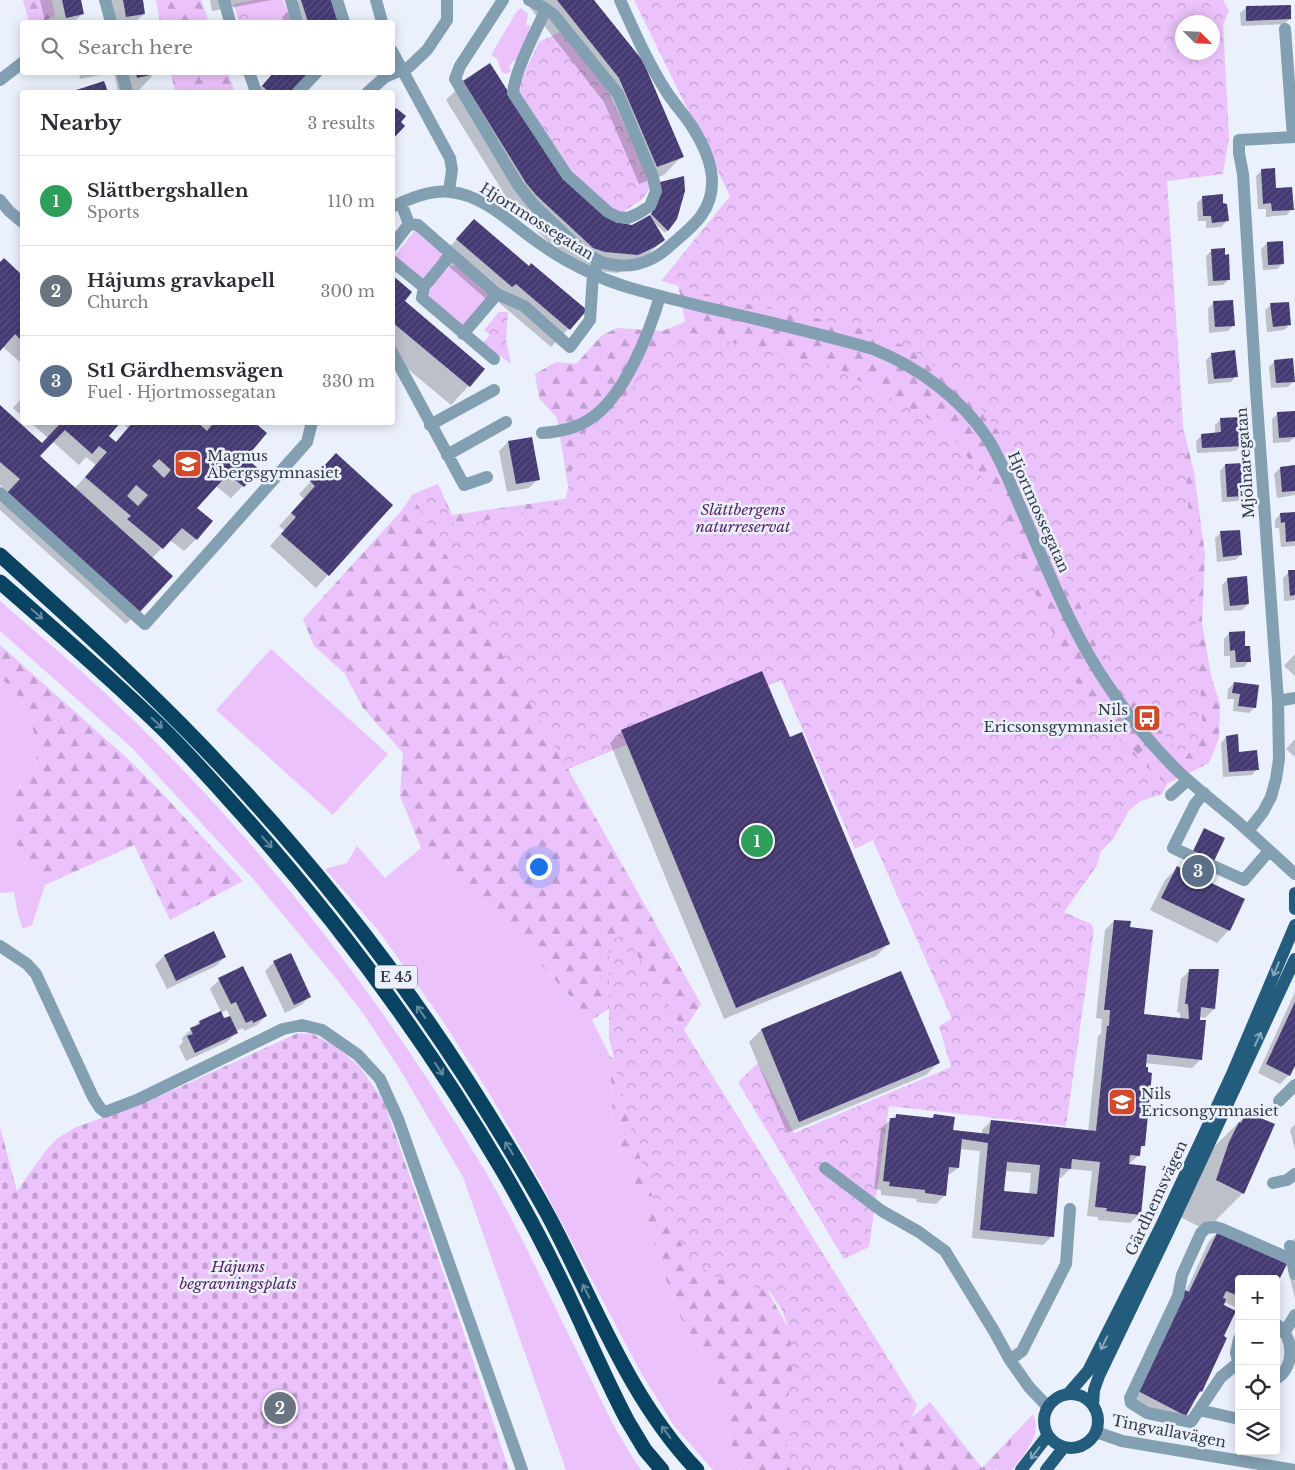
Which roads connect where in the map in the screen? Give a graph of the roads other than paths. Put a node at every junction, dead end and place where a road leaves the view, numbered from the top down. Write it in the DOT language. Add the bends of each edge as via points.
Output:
graph roads {
  1 [pos="105,0"];
  2 [pos="224,0"];
  3 [pos="291,0"];
  4 [pos="337,0"];
  5 [pos="376,0"];
  6 [pos="447,0"];
  7 [pos="503,0"];
  8 [pos="529,0"];
  9 [pos="620,0"];
  10 [pos="546,9"];
  11 [pos="110,20"];
  12 [pos="229,20"];
  13 [pos="296,20"];
  14 [pos="343,20"];
  15 [pos="381,20"];
  16 [pos="1284,29"];
  17 [pos="395,56"];
  18 [pos="20,65"];
  19 [pos="402,70"];
  20 [pos="395,73"];
  21 [pos="123,75"];
  22 [pos="250,75"];
  23 [pos="314,75"];
  24 [pos="389,75"];
  25 [pos="0,80"];
  26 [pos="126,90"];
  27 [pos="255,90"];
  28 [pos="300,90"];
  29 [pos="370,90"];
  30 [pos="1292,92"];
  31 [pos="1294,137"];
  32 [pos="449,191"];
  33 [pos="0,200"];
  34 [pos="397,205"];
  35 [pos="20,220"];
  36 [pos="409,224"];
  37 [pos="395,242"];
  38 [pos="451,254"];
  39 [pos="599,261"];
  40 [pos="395,263"];
  41 [pos="593,274"];
  42 [pos="424,287"];
  43 [pos="497,294"];
  44 [pos="660,296"];
  45 [pos="464,334"];
  46 [pos="395,358"];
  47 [pos="494,359"];
  48 [pos="494,390"];
  49 [pos="506,422"];
  50 [pos="430,424"];
  51 [pos="311,425"];
  52 [pos="542,433"];
  53 [pos="447,455"];
  54 [pos="487,477"];
  55 [pos="0,493"];
  56 [pos="0,555"];
  57 [pos="0,582"];
  58 [pos="1295,698"];
  59 [pos="1278,700"];
  60 [pos="1188,780"];
  61 [pos="1204,793"];
  62 [pos="1170,795"];
  63 [pos="1248,831"];
  64 [pos="1269,851"];
  65 [pos="1295,874"];
  66 [pos="1295,893"];
  67 [pos="1295,909"];
  68 [pos="1295,924"];
  69 [pos="0,946"];
  70 [pos="1295,959"];
  71 [pos="1295,1086"];
  72 [pos="1279,1101"];
  73 [pos="825,1168"];
  74 [pos="1295,1174"];
  75 [pos="1273,1183"];
  76 [pos="1070,1209"];
  77 [pos="1290,1246"];
  78 [pos="1293,1260"];
  79 [pos="1295,1274"];
  80 [pos="1295,1315"];
  81 [pos="1281,1327"];
  82 [pos="1010,1360"];
  83 [pos="1237,1365"];
  84 [pos="1294,1365"];
  85 [pos="1280,1376"];
  86 [pos="1068,1394"];
  87 [pos="1093,1405"];
  88 [pos="1048,1407"];
  89 [pos="1199,1410"];
  90 [pos="1235,1418"];
  91 [pos="1096,1432"];
  92 [pos="1048,1436"];
  93 [pos="1064,1447"];
  94 [pos="1253,1467"];
  95 [pos="1295,1469"];
  96 [pos="522,1470"];
  97 [pos="662,1470"];
  98 [pos="697,1470"];
  99 [pos="1021,1470"];
  100 [pos="1046,1470"];
  1 -- 11 [label="street"];
  2 -- 12 [label="street"];
  3 -- 13 [label="street"];
  4 -- 14 [label="street"];
  5 -- 15 [label="street"];
  6 -- 19 [label="street" via="447,20 420,58"];
  7 -- 39 [label="street" via="455,79 518,185 533,204 583,252"];
  8 -- 10 [label="street"];
  9 -- 39 [label="street, Hjortmossegatan" via="666,92 693,127 708,155 713,188 701,217 662,254 643,264 624,266"];
  10 -- 10 [label="street" via="618,94 653,177 656,191 650,206 628,218 608,212 567,176 514,93 514,84"];
  16 -- 30 [label="street"];
  17 -- 19 [label="street"];
  18 -- 25 [label="street"];
  19 -- 20 [label="street"];
  19 -- 32 [label="street" via="450,158"];
  21 -- 26 [label="street"];
  22 -- 27 [label="street"];
  23 -- 28 [label="street"];
  24 -- 29 [label="street"];
  30 -- 31 [label="street"];
  31 -- 59 [label="street, Mjölnaregatan" via="1239,140"];
  32 -- 34 [label="street"];
  32 -- 41 [label="street, Hjortmossegatan" via="496,210 541,245"];
  33 -- 35 [label="street"];
  34 -- 36 [label="street"];
  36 -- 37 [label="street"];
  36 -- 38 [label="street" via="418,224"];
  38 -- 42 [label="street"];
  38 -- 43 [label="street"];
  39 -- 41 [label="street, Hjortmossegatan"];
  40 -- 42 [label="street"];
  41 -- 43 [label="street" via="590,320 570,347 524,306"];
  41 -- 44 [label="street, Hjortmossegatan"];
  42 -- 45 [label="street" via="422,298"];
  43 -- 45 [label="street"];
  44 -- 52 [label="street" via="647,335 609,402 590,420 563,430"];
  44 -- 60 [label="street, Hjortmossegatan" via="873,349 909,366 942,390 988,439 1065,609 1108,687 1155,747"];
  45 -- 47 [label="street"];
  46 -- 50 [label="street"];
  48 -- 50 [label="street"];
  49 -- 53 [label="street"];
  50 -- 53 [label="street"];
  51 -- 55 [label="street" via="307,442 145,624"];
  53 -- 54 [label="street" via="464,485"];
  98 -- 56 [label="highway, E 45, one-way" via="655,1417 634,1383 606,1334 548,1215 467,1081 374,946 281,832 220,764 116,661"];
  57 -- 97 [label="highway, E 45, one-way" via="105,674 208,776 316,900 366,965 414,1031 501,1168 532,1224 627,1420"];
  58 -- 59 [label="street"];
  59 -- 63 [label="street, Mjölnaregatan" via="1278,759 1272,797"];
  60 -- 61 [label="street, Hjortmossegatan"];
  60 -- 62 [label="street"];
  61 -- 63 [label="street, Hjortmossegatan"];
  61 -- 64 [label="street" via="1174,848 1244,880"];
  63 -- 64 [label="street, Hjortmossegatan"];
  64 -- 65 [label="street, Hjortmossegatan"];
  66 -- 67 [label="main road"];
  68 -- 86 [label="main road, Gärdhemsvägen, one-way" via="1232,1074 1161,1226 1088,1371"];
  69 -- 96 [label="street" via="28,964 36,974 93,1097 105,1112 139,1099 283,1029 302,1025 322,1030 358,1055 380,1078 398,1118"];
  87 -- 70 [label="main road, Gärdhemsvägen, one-way" via="1099,1376"];
  71 -- 72 [label="street"];
  73 -- 82 [label="street" via="882,1211 945,1251"];
  74 -- 75 [label="street" via="1287,1180"];
  76 -- 82 [label="street" via="1066,1264 1022,1351"];
  77 -- 78 [label="street"];
  78 -- 79 [label="street"];
  78 -- 89 [label="street" via="1222,1229 1206,1228 1201,1233 1182,1275 1178,1296 1130,1398 1131,1403 1148,1413 1191,1422"];
  80 -- 81 [label="street"];
  81 -- 84 [label="street" via="1294,1346"];
  82 -- 88 [label="street" via="1029,1388"];
  83 -- 89 [label="street" via="1221,1377"];
  84 -- 85 [label="street"];
  86 -- 87 [label="main road" via="1086,1398"];
  86 -- 88 [label="main road, Gärdhemsvägen"];
  87 -- 91 [label="main road, Gärdhemsvägen" via="1098,1423"];
  88 -- 92 [label="main road" via="1044,1416"];
  89 -- 90 [label="street"];
  91 -- 93 [label="main road" via="1082,1446"];
  91 -- 94 [label="street, Tingvallavägen"];
  92 -- 93 [label="main road"];
  92 -- 99 [label="main road, one-way"];
  93 -- 100 [label="main road"];
  94 -- 95 [label="street, Tingvallavägen"];
}
